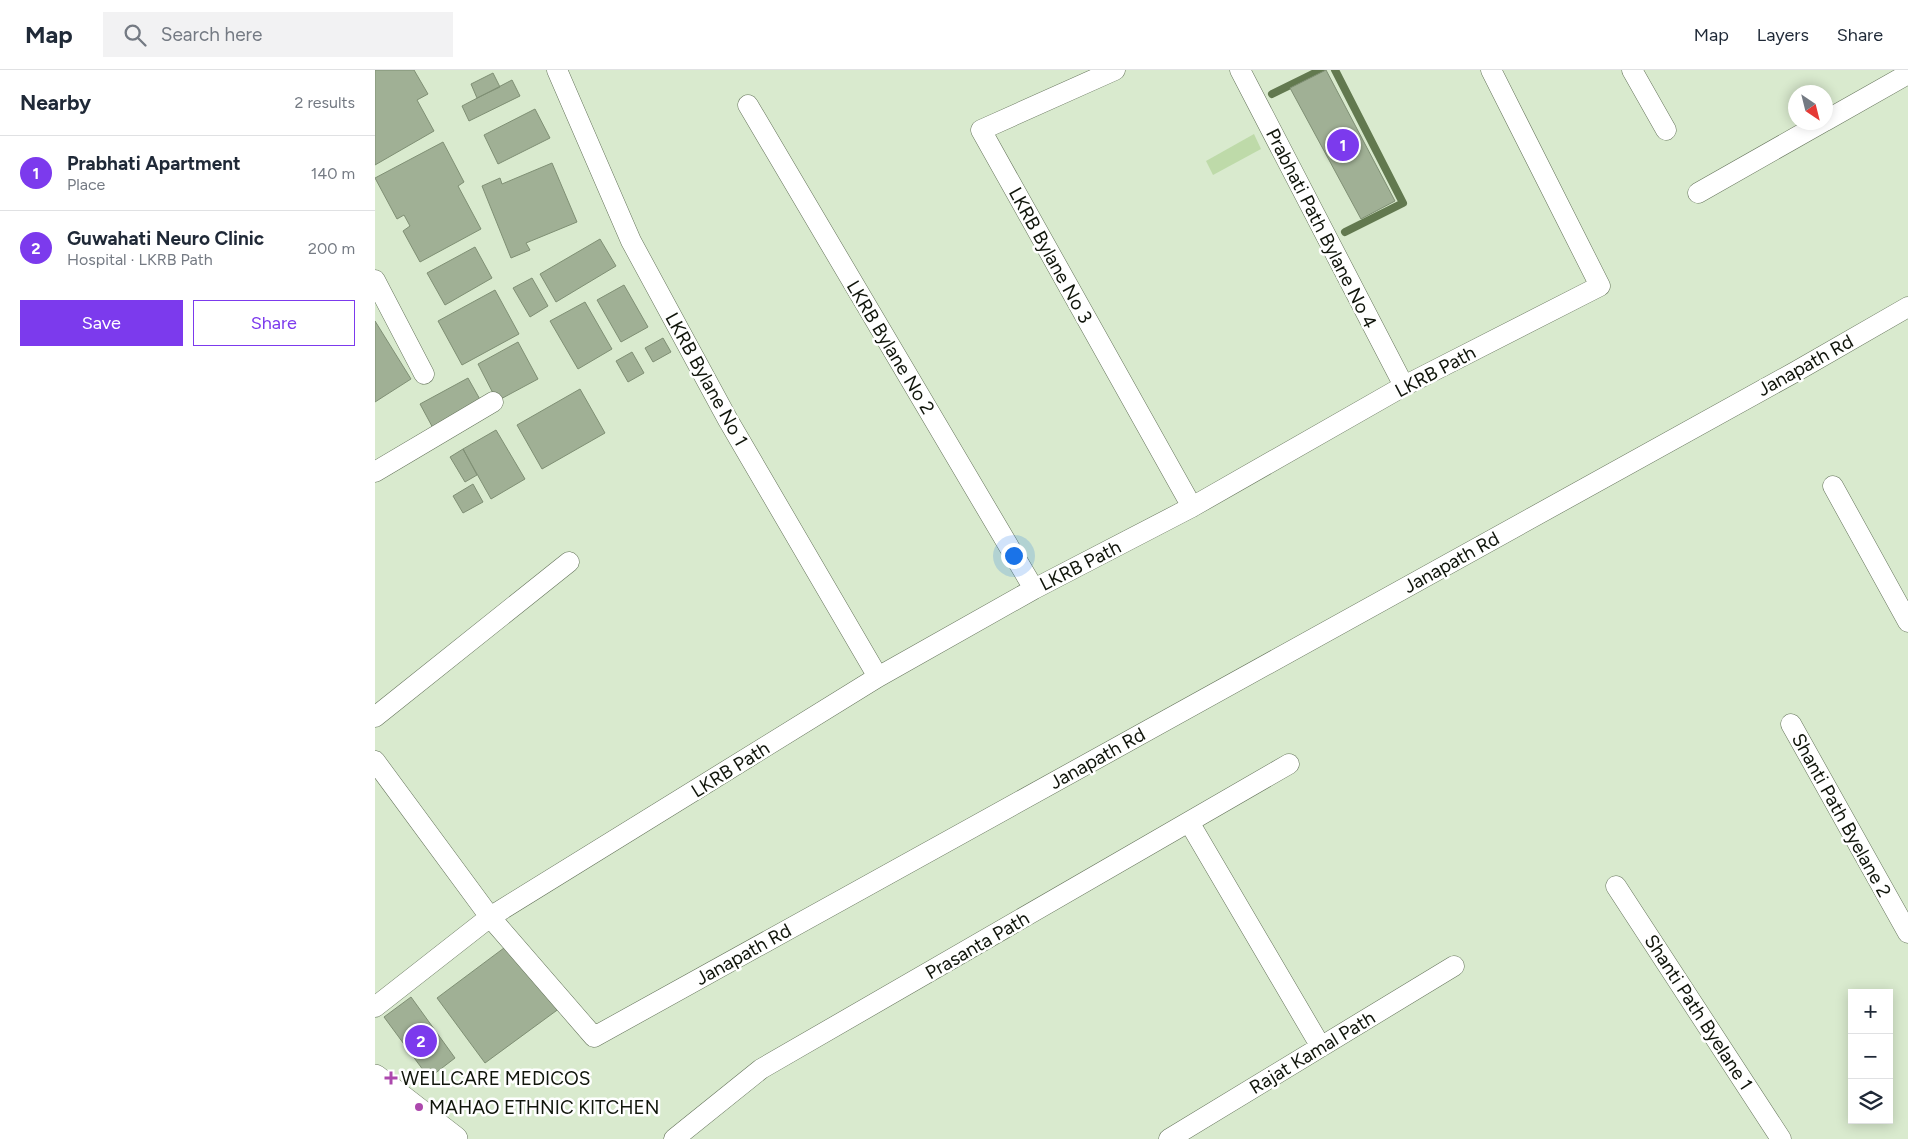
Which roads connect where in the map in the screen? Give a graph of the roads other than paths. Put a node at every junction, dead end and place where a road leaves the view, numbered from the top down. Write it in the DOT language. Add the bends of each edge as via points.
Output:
graph roads {
  1 [pos="557,70"];
  2 [pos="1115,70"];
  3 [pos="1240,70"];
  4 [pos="1491,70"];
  5 [pos="1631,70"];
  6 [pos="1908,74"];
  7 [pos="748,105"];
  8 [pos="1833,117"];
  9 [pos="1666,130"];
  10 [pos="1810,130"];
  11 [pos="1699,193"];
  12 [pos="375,280"];
  13 [pos="1908,307"];
  14 [pos="424,374"];
  15 [pos="1404,386"];
  16 [pos="493,402"];
  17 [pos="375,472"];
  18 [pos="1833,486"];
  19 [pos="1192,507"];
  20 [pos="569,562"];
  21 [pos="1034,589"];
  22 [pos="1908,622"];
  23 [pos="878,677"];
  24 [pos="375,717"];
  25 [pos="1791,724"];
  26 [pos="375,761"];
  27 [pos="1289,764"];
  28 [pos="1189,822"];
  29 [pos="1616,886"];
  30 [pos="490,917"];
  31 [pos="1908,933"];
  32 [pos="1454,966"];
  33 [pos="375,1007"];
  34 [pos="1321,1047"];
  35 [pos="375,1076"];
  36 [pos="375,1095"];
  37 [pos="375,1123"];
  38 [pos="396,1139"];
  39 [pos="431,1139"];
  40 [pos="455,1139"];
  41 [pos="674,1139"];
  42 [pos="1169,1139"];
  43 [pos="1781,1139"];
  1 -- 23 [label="street, LKRB Bylane No 1" via="631,241 728,420"];
  2 -- 19 [label="street, LKRB Bylane No 3" via="981,130"];
  3 -- 15 [label="street, Prabhati Path Bylane No 4"];
  4 -- 15 [label="street, LKRB Path" via="1600,286"];
  5 -- 9 [label="street"];
  6 -- 8 [label="street"];
  7 -- 21 [label="street, LKRB Bylane No 2"];
  10 -- 11 [label="street"];
  12 -- 14 [label="street"];
  13 -- 30 [label="street, Janapath Rd" via="594,1037"];
  15 -- 19 [label="street, LKRB Path"];
  16 -- 17 [label="street"];
  18 -- 22 [label="street"];
  19 -- 21 [label="street, LKRB Path"];
  20 -- 24 [label="street"];
  21 -- 23 [label="street, LKRB Path"];
  23 -- 30 [label="street, LKRB Path"];
  25 -- 31 [label="street, Shanti Path Byelane 2"];
  26 -- 30 [label="street, Janapath Rd"];
  27 -- 28 [label="street, Prasanta Path"];
  28 -- 34 [label="street"];
  28 -- 41 [label="street, Prasanta Path" via="761,1069"];
  29 -- 43 [label="street, Shanti Path Byelane 1"];
  30 -- 33 [label="street, LKRB Path"];
  32 -- 34 [label="street, Rajat Kamal Path"];
  34 -- 42 [label="street, Rajat Kamal Path"];
  35 -- 40 [label="street"];
  36 -- 39 [label="main road"];
  37 -- 38 [label="main road"];
}
